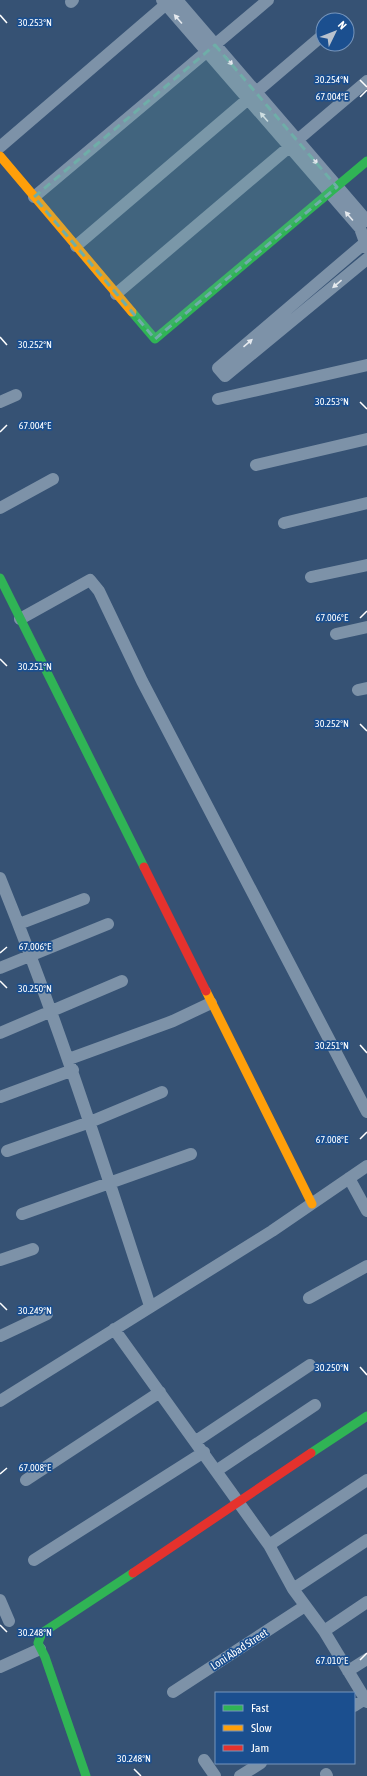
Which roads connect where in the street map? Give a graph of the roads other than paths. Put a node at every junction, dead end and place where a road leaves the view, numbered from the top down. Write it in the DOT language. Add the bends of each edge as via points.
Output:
graph roads {
  1 [pos="268,0"];
  2 [pos="169,1"];
  3 [pos="315,42"];
  4 [pos="211,48"];
  5 [pos="367,81"];
  6 [pos="252,95"];
  7 [pos="294,145"];
  8 [pos="0,147"];
  9 [pos="0,156"];
  10 [pos="367,161"];
  11 [pos="333,190"];
  12 [pos="34,197"];
  13 [pos="367,222"];
  14 [pos="366,244"];
  15 [pos="76,246"];
  16 [pos="367,259"];
  17 [pos="116,294"];
  18 [pos="367,365"];
  19 [pos="16,395"];
  20 [pos="218,399"];
  21 [pos="0,402"];
  22 [pos="367,439"];
  23 [pos="256,465"];
  24 [pos="53,479"];
  25 [pos="367,503"];
  26 [pos="0,508"];
  27 [pos="284,523"];
  28 [pos="367,565"];
  29 [pos="310,577"];
  30 [pos="0,578"];
  31 [pos="20,619"];
  32 [pos="367,627"];
  33 [pos="336,634"];
  34 [pos="0,878"];
  35 [pos="84,899"];
  36 [pos="4,901"];
  37 [pos="19,924"];
  38 [pos="108,924"];
  39 [pos="32,956"];
  40 [pos="0,968"];
  41 [pos="122,981"];
  42 [pos="211,1003"];
  43 [pos="52,1011"];
  44 [pos="0,1033"];
  45 [pos="71,1064"];
  46 [pos="162,1092"];
  47 [pos="0,1097"];
  48 [pos="367,1112"];
  49 [pos="90,1122"];
  50 [pos="7,1152"];
  51 [pos="191,1154"];
  52 [pos="367,1166"];
  53 [pos="349,1178"];
  54 [pos="109,1183"];
  55 [pos="312,1204"];
  56 [pos="367,1211"];
  57 [pos="22,1214"];
  58 [pos="33,1249"];
  59 [pos="0,1260"];
  60 [pos="367,1266"];
  61 [pos="309,1298"];
  62 [pos="150,1306"];
  63 [pos="46,1314"];
  64 [pos="114,1329"];
  65 [pos="0,1336"];
  66 [pos="310,1365"];
  67 [pos="160,1392"];
  68 [pos="0,1401"];
  69 [pos="315,1405"];
  70 [pos="367,1416"];
  71 [pos="196,1441"];
  72 [pos="204,1452"];
  73 [pos="216,1471"];
  74 [pos="26,1480"];
  75 [pos="367,1480"];
  76 [pos="237,1502"];
  77 [pos="367,1540"];
  78 [pos="269,1545"];
  79 [pos="34,1560"];
  80 [pos="293,1589"];
  81 [pos="0,1600"];
  82 [pos="367,1602"];
  83 [pos="305,1606"];
  84 [pos="9,1621"];
  85 [pos="324,1631"];
  86 [pos="40,1649"];
  87 [pos="367,1659"];
  88 [pos="0,1667"];
  89 [pos="348,1671"];
  90 [pos="173,1692"];
  91 [pos="366,1701"];
  92 [pos="355,1706"];
  93 [pos="204,1760"];
  94 [pos="259,1764"];
  95 [pos="86,1776"];
  96 [pos="215,1776"];
  97 [pos="240,1776"];
  1 -- 4 [label="street"];
  2 -- 4 [label="street"];
  2 -- 8 [label="street"];
  3 -- 6 [label="street"];
  4 -- 6 [label="street"];
  4 -- 12 [label="street"];
  5 -- 7 [label="street"];
  6 -- 7 [label="street"];
  6 -- 15 [label="street"];
  7 -- 11 [label="street"];
  7 -- 17 [label="street"];
  9 -- 12 [label="street"];
  10 -- 11 [label="street"];
  11 -- 13 [label="street"];
  14 -- 11 [label="street, one-way" via="360,228"];
  11 -- 17 [label="street" via="155,339"];
  12 -- 15 [label="street"];
  16 -- 14 [label="street, one-way" via="225,376 218,368"];
  15 -- 17 [label="street"];
  18 -- 20 [label="street"];
  19 -- 21 [label="street"];
  22 -- 23 [label="street"];
  24 -- 26 [label="street"];
  25 -- 27 [label="street"];
  28 -- 29 [label="street"];
  30 -- 31 [label="street"];
  31 -- 42 [label="street"];
  31 -- 48 [label="street" via="90,580 99,591 142,681"];
  32 -- 33 [label="street"];
  34 -- 36 [label="street"];
  35 -- 37 [label="street"];
  36 -- 37 [label="street"];
  37 -- 39 [label="street"];
  38 -- 39 [label="street"];
  39 -- 40 [label="street"];
  39 -- 43 [label="street"];
  41 -- 43 [label="street"];
  42 -- 45 [label="street"];
  42 -- 55 [label="street"];
  43 -- 44 [label="street"];
  43 -- 45 [label="street"];
  45 -- 47 [label="street"];
  45 -- 49 [label="street"];
  46 -- 49 [label="street"];
  49 -- 50 [label="street"];
  49 -- 54 [label="street"];
  51 -- 54 [label="street"];
  52 -- 53 [label="street"];
  53 -- 55 [label="street"];
  53 -- 56 [label="street"];
  54 -- 57 [label="street"];
  54 -- 62 [label="street"];
  55 -- 62 [label="street"];
  58 -- 59 [label="street"];
  60 -- 61 [label="street"];
  62 -- 64 [label="street"];
  63 -- 65 [label="street"];
  64 -- 67 [label="street"];
  64 -- 68 [label="street"];
  66 -- 71 [label="street"];
  67 -- 71 [label="street"];
  67 -- 74 [label="street"];
  69 -- 73 [label="street"];
  70 -- 76 [label="street"];
  71 -- 72 [label="street"];
  72 -- 73 [label="street"];
  72 -- 79 [label="street"];
  73 -- 76 [label="street"];
  75 -- 78 [label="street"];
  76 -- 78 [label="street"];
  76 -- 86 [label="street" via="42,1633 38,1643"];
  77 -- 80 [label="street"];
  78 -- 80 [label="street"];
  80 -- 83 [label="street"];
  81 -- 84 [label="street"];
  82 -- 85 [label="street"];
  83 -- 85 [label="street"];
  83 -- 90 [label="street, Loni Abad Street"];
  85 -- 89 [label="street"];
  86 -- 88 [label="street"];
  86 -- 95 [label="street"];
  87 -- 89 [label="street"];
  89 -- 91 [label="street"];
  91 -- 92 [label="street"];
  93 -- 96 [label="street"];
  94 -- 97 [label="street"];
}
